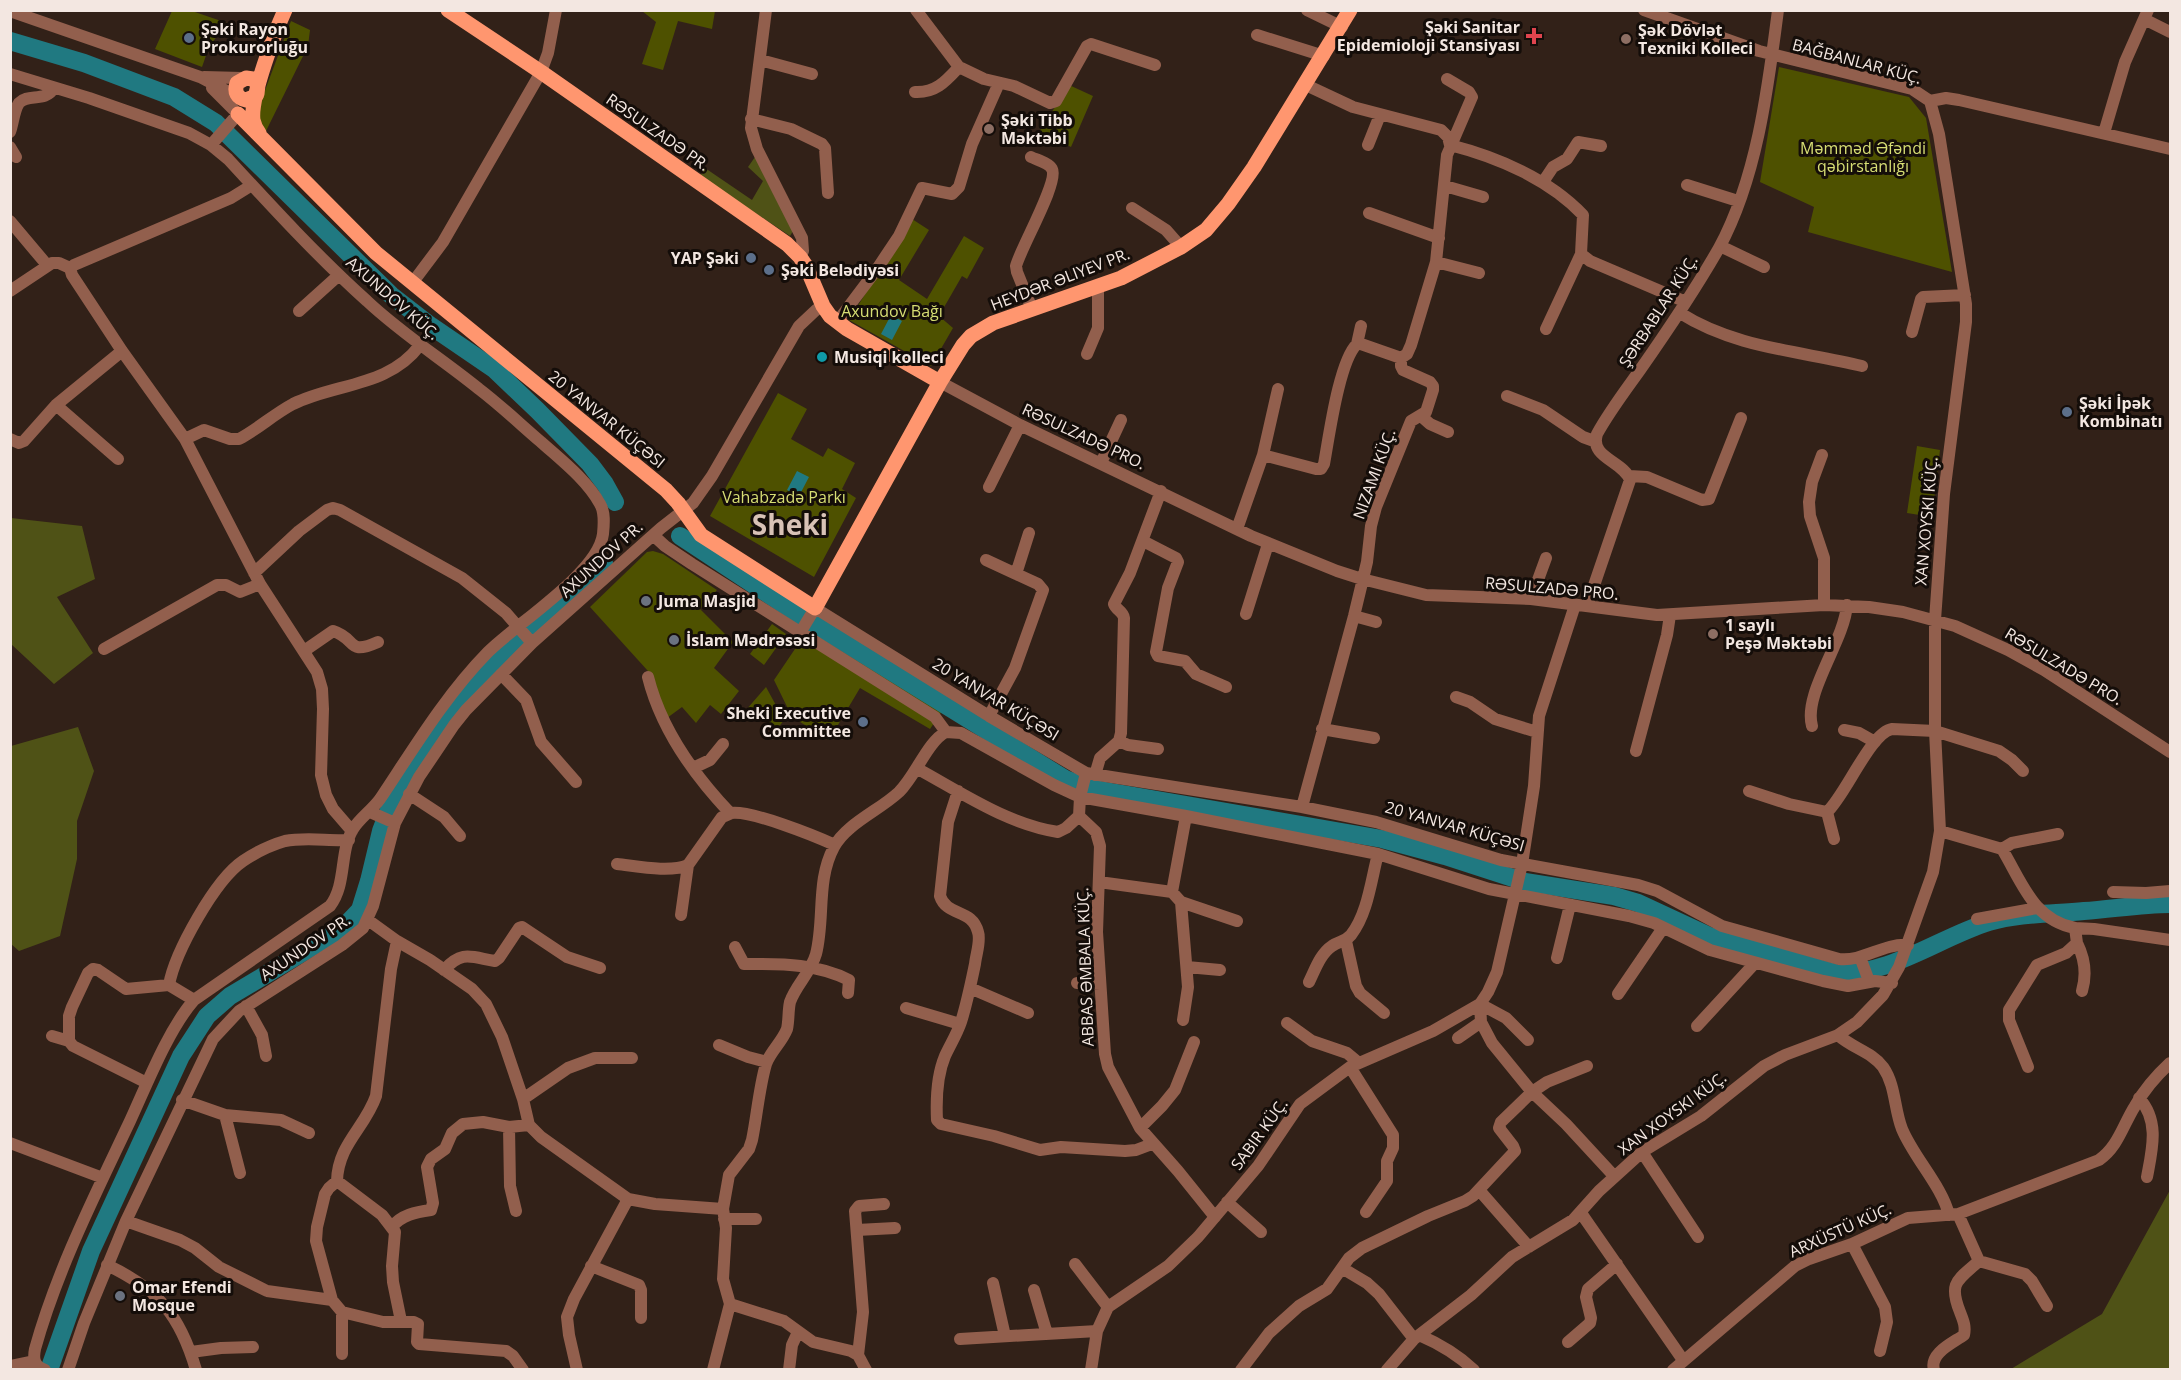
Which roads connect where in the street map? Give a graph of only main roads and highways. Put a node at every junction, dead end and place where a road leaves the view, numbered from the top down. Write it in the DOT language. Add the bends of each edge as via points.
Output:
graph roads {
  1 [pos="285,10"];
  2 [pos="448,10"];
  3 [pos="1350,10"];
  4 [pos="243,98"];
  5 [pos="260,135"];
  6 [pos="940,382"];
  7 [pos="813,611"];
  1 -- 4 [label="main road"];
  2 -- 6 [label="main road, RƏSULZADƏ PR." via="787,244 806,266 823,306 837,322"];
  3 -- 6 [label="main road, HEYDƏR ƏLIYEV PR." via="1306,85 1228,204 1206,230 1181,247 1098,287 993,323 971,336"];
  4 -- 5 [label="main road, 20 YANVAR KÜÇƏSI"];
  4 -- 5 [label="main road"];
  5 -- 7 [label="main road, 20 YANVAR KÜÇƏSI" via="355,233 666,490 700,535"];
  6 -- 7 [label="main road, HEYDƏR ƏLIYEV PR."];
}
